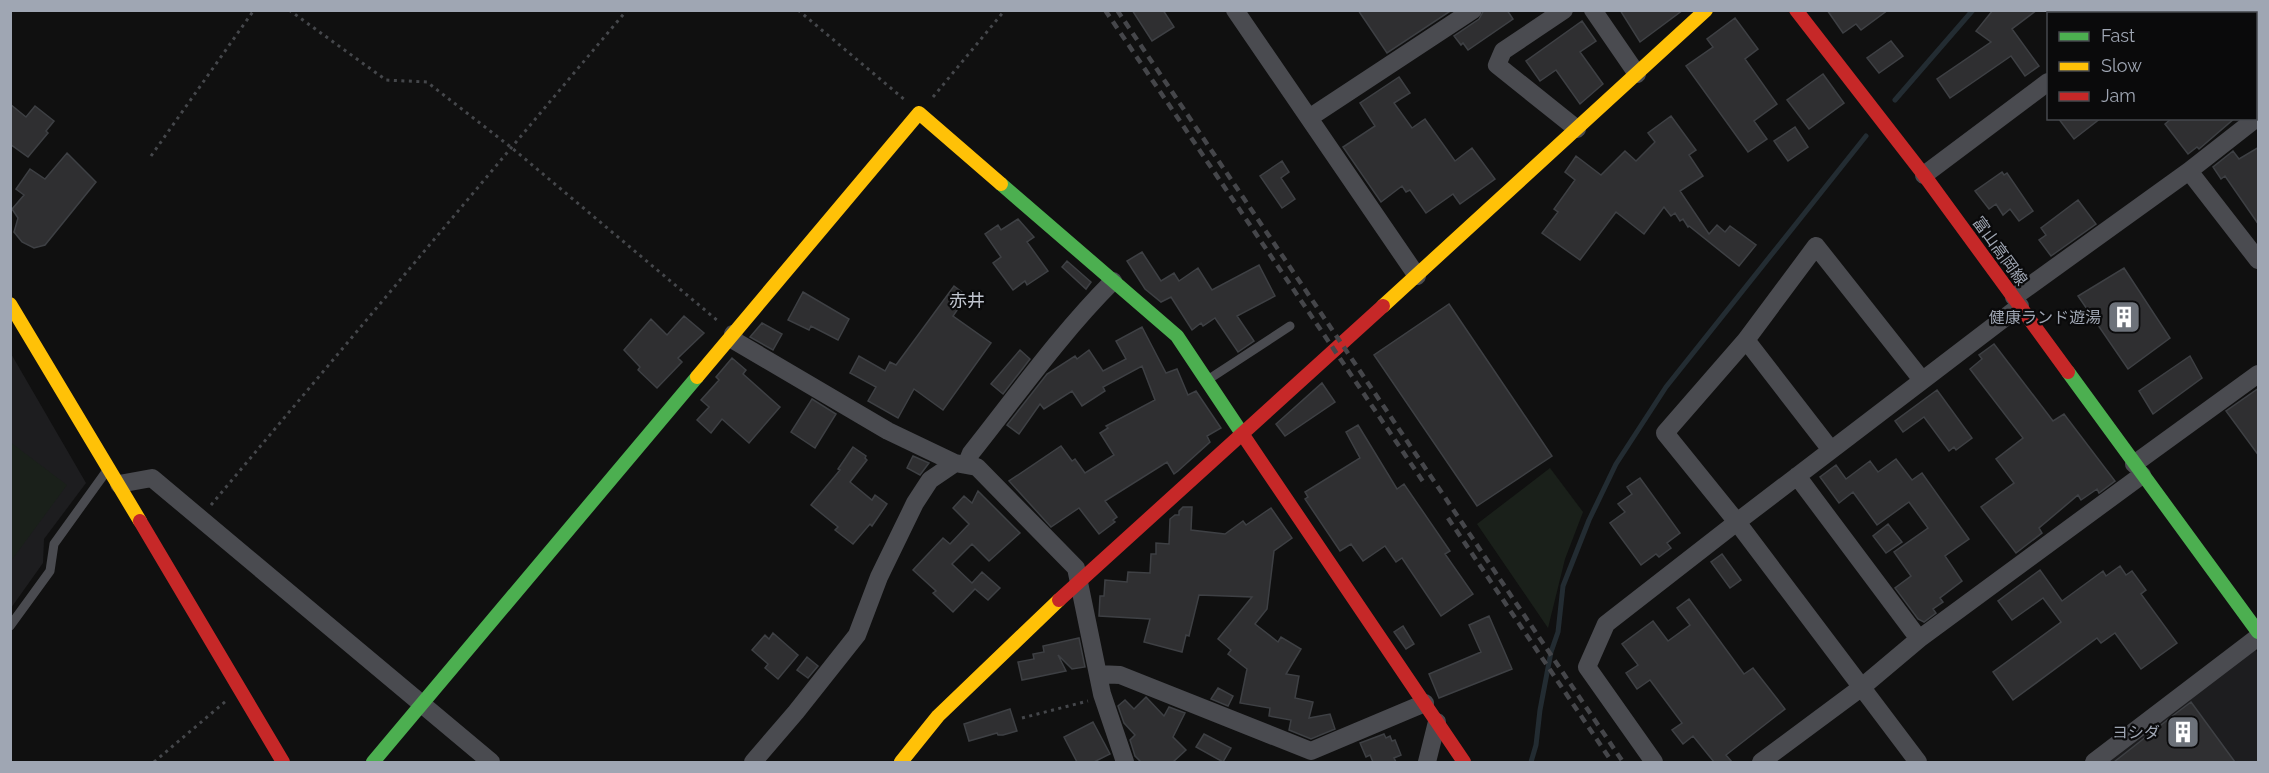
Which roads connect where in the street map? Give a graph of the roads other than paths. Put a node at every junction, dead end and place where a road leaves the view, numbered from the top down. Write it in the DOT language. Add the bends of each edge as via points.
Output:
graph roads {
  1 [pos="1235,10"];
  2 [pos="1473,10"];
  3 [pos="1563,10"];
  4 [pos="1593,10"];
  5 [pos="1706,10"];
  6 [pos="1796,10"];
  7 [pos="1637,74"];
  8 [pos="2047,83"];
  9 [pos="1309,118"];
  10 [pos="2255,120"];
  11 [pos="1577,129"];
  12 [pos="2188,171"];
  13 [pos="1924,175"];
  14 [pos="2259,260"];
  15 [pos="1417,276"];
  16 [pos="1113,280"];
  17 [pos="2017,302"];
  18 [pos="10,304"];
  19 [pos="1290,326"];
  20 [pos="734,334"];
  21 [pos="1746,340"];
  22 [pos="2259,374"];
  23 [pos="1922,380"];
  24 [pos="1207,381"];
  25 [pos="1242,433"];
  26 [pos="1831,450"];
  27 [pos="961,464"];
  28 [pos="109,467"];
  29 [pos="2138,469"];
  30 [pos="1797,476"];
  31 [pos="119,484"];
  32 [pos="1737,522"];
  33 [pos="1080,579"];
  34 [pos="10,626"];
  35 [pos="2257,627"];
  36 [pos="1919,639"];
  37 [pos="1098,674"];
  38 [pos="1862,687"];
  39 [pos="421,703"];
  40 [pos="1425,703"];
  41 [pos="1437,722"];
  42 [pos="283,762"];
  43 [pos="373,762"];
  44 [pos="490,762"];
  45 [pos="753,762"];
  46 [pos="901,762"];
  47 [pos="1125,762"];
  48 [pos="1427,762"];
  49 [pos="1464,762"];
  50 [pos="1654,762"];
  51 [pos="1761,762"];
  52 [pos="1918,762"];
  53 [pos="2094,762"];
  1 -- 9 [label="street"];
  2 -- 9 [label="street"];
  3 -- 11 [label="street" via="1503,51 1497,65"];
  4 -- 7 [label="street"];
  5 -- 7 [label="street"];
  6 -- 13 [label="street, 富山高岡線"];
  7 -- 11 [label="street"];
  8 -- 13 [label="street"];
  9 -- 15 [label="street"];
  10 -- 12 [label="street"];
  11 -- 15 [label="street"];
  12 -- 14 [label="street"];
  12 -- 17 [label="street"];
  13 -- 17 [label="street, 富山高岡線"];
  15 -- 25 [label="street"];
  16 -- 20 [label="street" via="920,112"];
  16 -- 24 [label="street" via="1177,336"];
  16 -- 27 [label="street"];
  17 -- 23 [label="street"];
  17 -- 29 [label="street, 富山高岡線"];
  18 -- 28 [label="street"];
  19 -- 24 [label="lane"];
  20 -- 27 [label="street" via="735,341 888,431"];
  20 -- 39 [label="street"];
  21 -- 23 [label="street" via="1816,246"];
  21 -- 26 [label="street"];
  21 -- 32 [label="street" via="1665,433"];
  22 -- 29 [label="street"];
  23 -- 26 [label="street"];
  24 -- 25 [label="street"];
  25 -- 33 [label="street"];
  25 -- 40 [label="street"];
  26 -- 30 [label="street"];
  27 -- 33 [label="street" via="977,467 1076,568"];
  27 -- 45 [label="street" via="930,480 879,577 857,634"];
  28 -- 31 [label="street"];
  28 -- 34 [label="lane" via="54,544 50,571"];
  29 -- 35 [label="street, 富山高岡線"];
  29 -- 36 [label="street"];
  30 -- 32 [label="street"];
  30 -- 36 [label="street"];
  31 -- 39 [label="street" via="152,478"];
  31 -- 42 [label="street"];
  32 -- 38 [label="street"];
  32 -- 50 [label="street" via="1606,624 1587,667"];
  33 -- 37 [label="street"];
  33 -- 46 [label="street" via="938,716"];
  35 -- 53 [label="street"];
  36 -- 38 [label="street"];
  37 -- 40 [label="street" via="1120,675 1311,751"];
  37 -- 47 [label="street"];
  38 -- 51 [label="street"];
  38 -- 52 [label="street"];
  39 -- 43 [label="street"];
  39 -- 44 [label="street"];
  40 -- 41 [label="street"];
  41 -- 48 [label="street"];
  41 -- 49 [label="street"];
}
